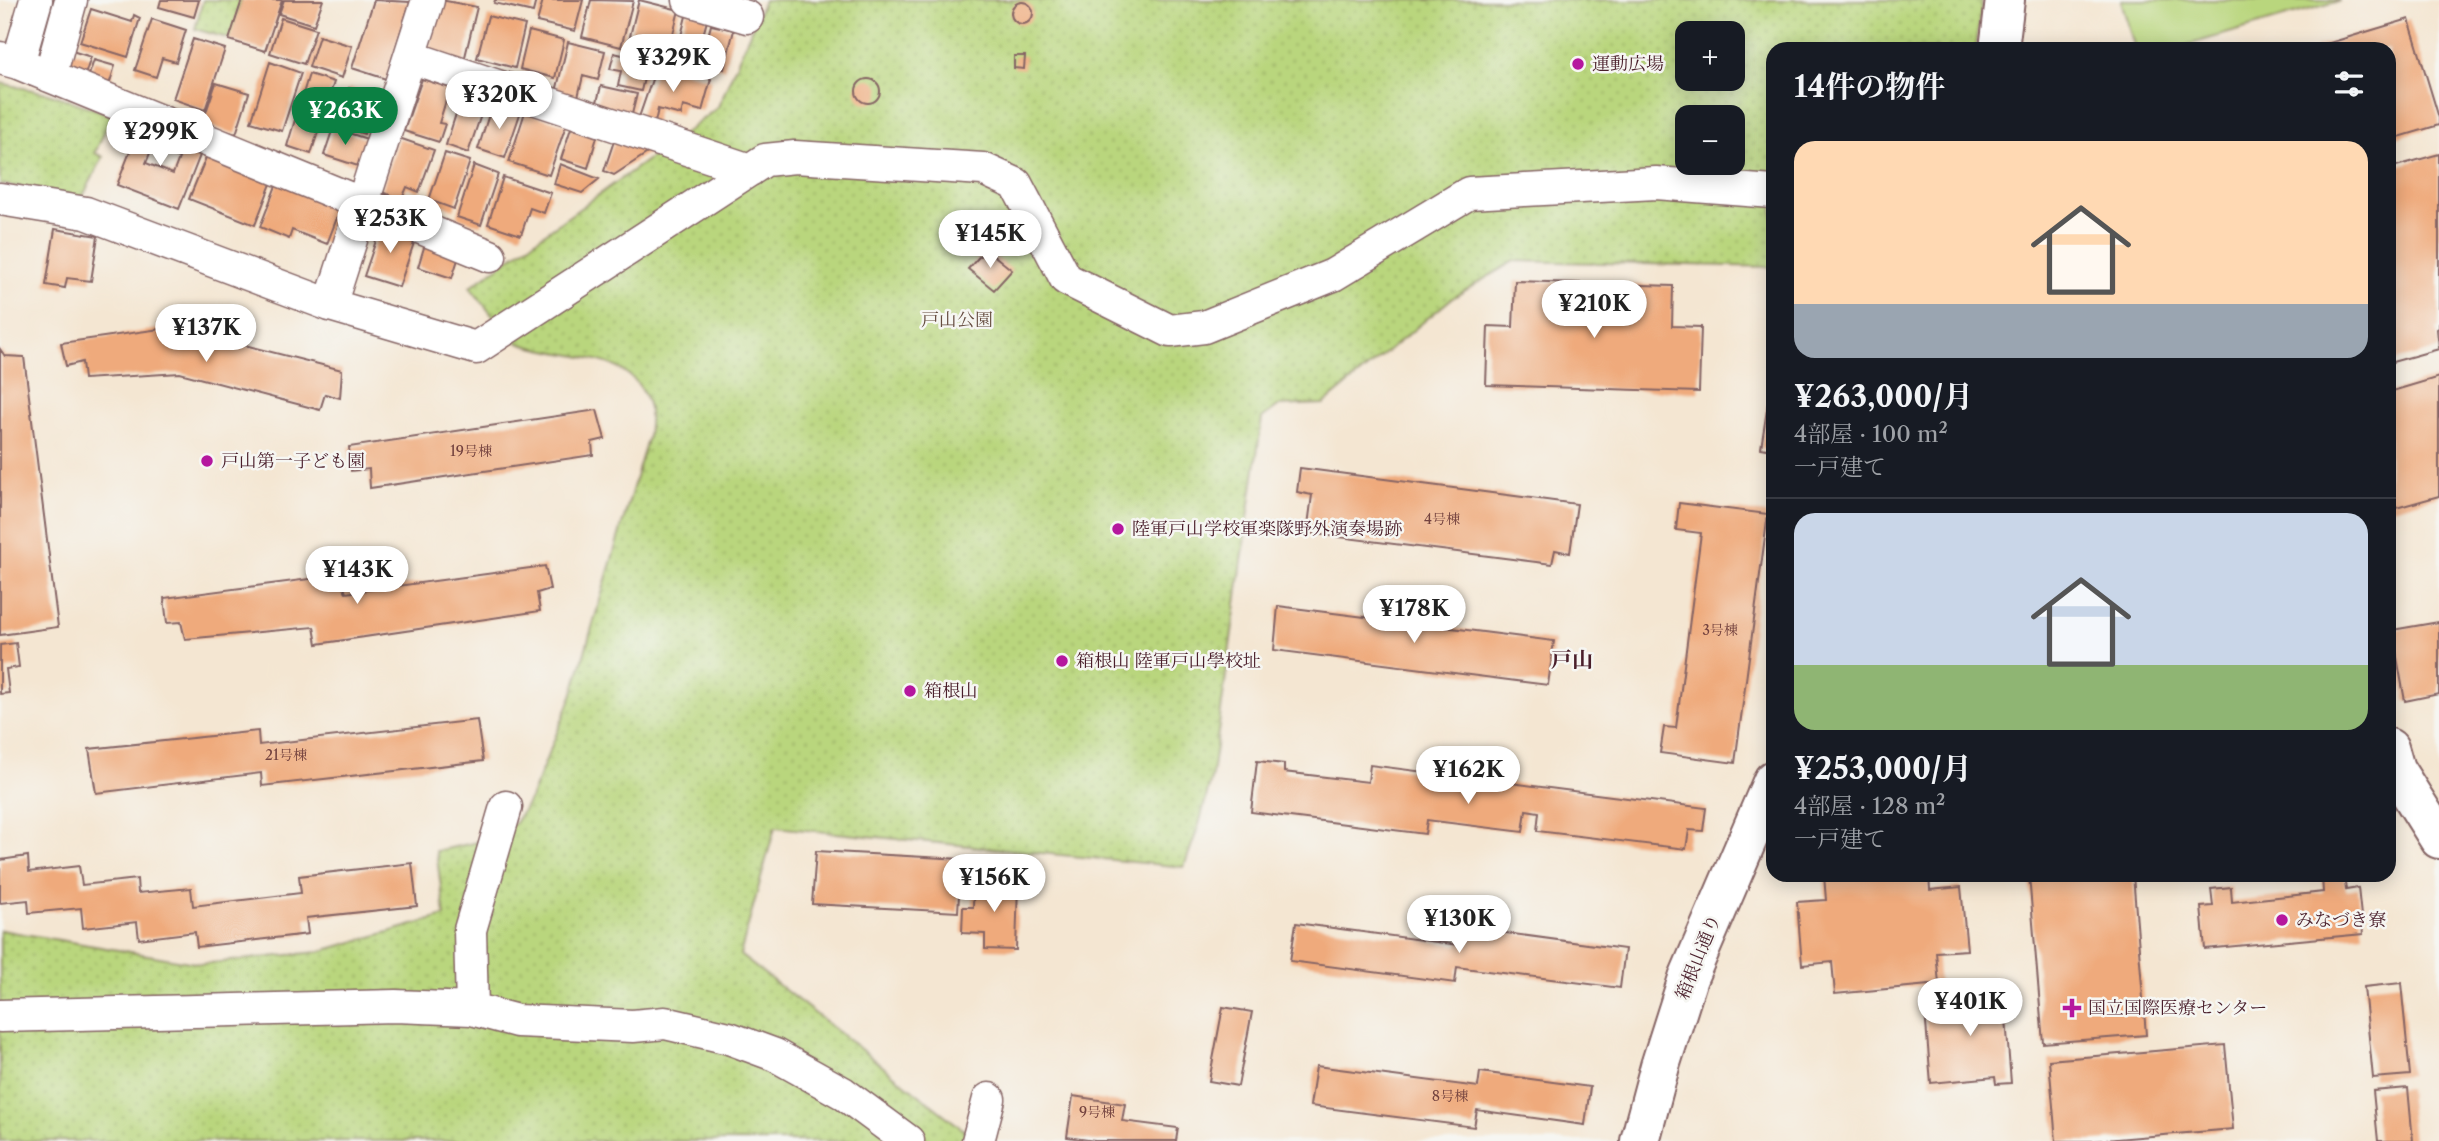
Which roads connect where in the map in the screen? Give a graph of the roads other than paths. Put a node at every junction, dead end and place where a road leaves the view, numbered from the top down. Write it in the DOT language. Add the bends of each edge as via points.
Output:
graph roads {
  1 [pos="36,0"];
  2 [pos="71,0"];
  3 [pos="428,0"];
  4 [pos="689,0"];
  5 [pos="2005,0"];
  6 [pos="747,17"];
  7 [pos="2000,42"];
  8 [pos="410,57"];
  9 [pos="9,61"];
  10 [pos="50,76"];
  11 [pos="750,170"];
  12 [pos="1766,191"];
  13 [pos="0,199"];
  14 [pos="363,205"];
  15 [pos="490,256"];
  16 [pos="330,304"];
  17 [pos="2396,771"];
  18 [pos="1766,796"];
  19 [pos="506,807"];
  20 [pos="2439,839"];
  21 [pos="472,1009"];
  22 [pos="0,1016"];
  23 [pos="989,1099"];
  24 [pos="908,1141"];
  25 [pos="978,1141"];
  26 [pos="1640,1141"];
  1 -- 9 [label="street"];
  2 -- 10 [label="street"];
  3 -- 8 [label="street"];
  4 -- 6 [label="street"];
  5 -- 7 [label="street"];
  8 -- 11 [label="street"];
  8 -- 14 [label="street"];
  9 -- 10 [label="street"];
  10 -- 14 [label="street"];
  11 -- 12 [label="street" via="765,160 794,157 983,169 1016,184 1066,279 1170,331 1204,327 1333,275 1469,193 1656,183"];
  11 -- 16 [label="street" via="476,348"];
  13 -- 16 [label="street" via="86,213"];
  14 -- 15 [label="street"];
  14 -- 16 [label="street"];
  17 -- 20 [label="street"];
  18 -- 26 [label="street, 箱根山通り" via="1688,978"];
  19 -- 21 [label="street" via="470,930"];
  21 -- 22 [label="street" via="395,1006"];
  21 -- 24 [label="street" via="517,1021 665,1023 729,1038 775,1055 843,1093"];
  23 -- 25 [label="street"];
}
